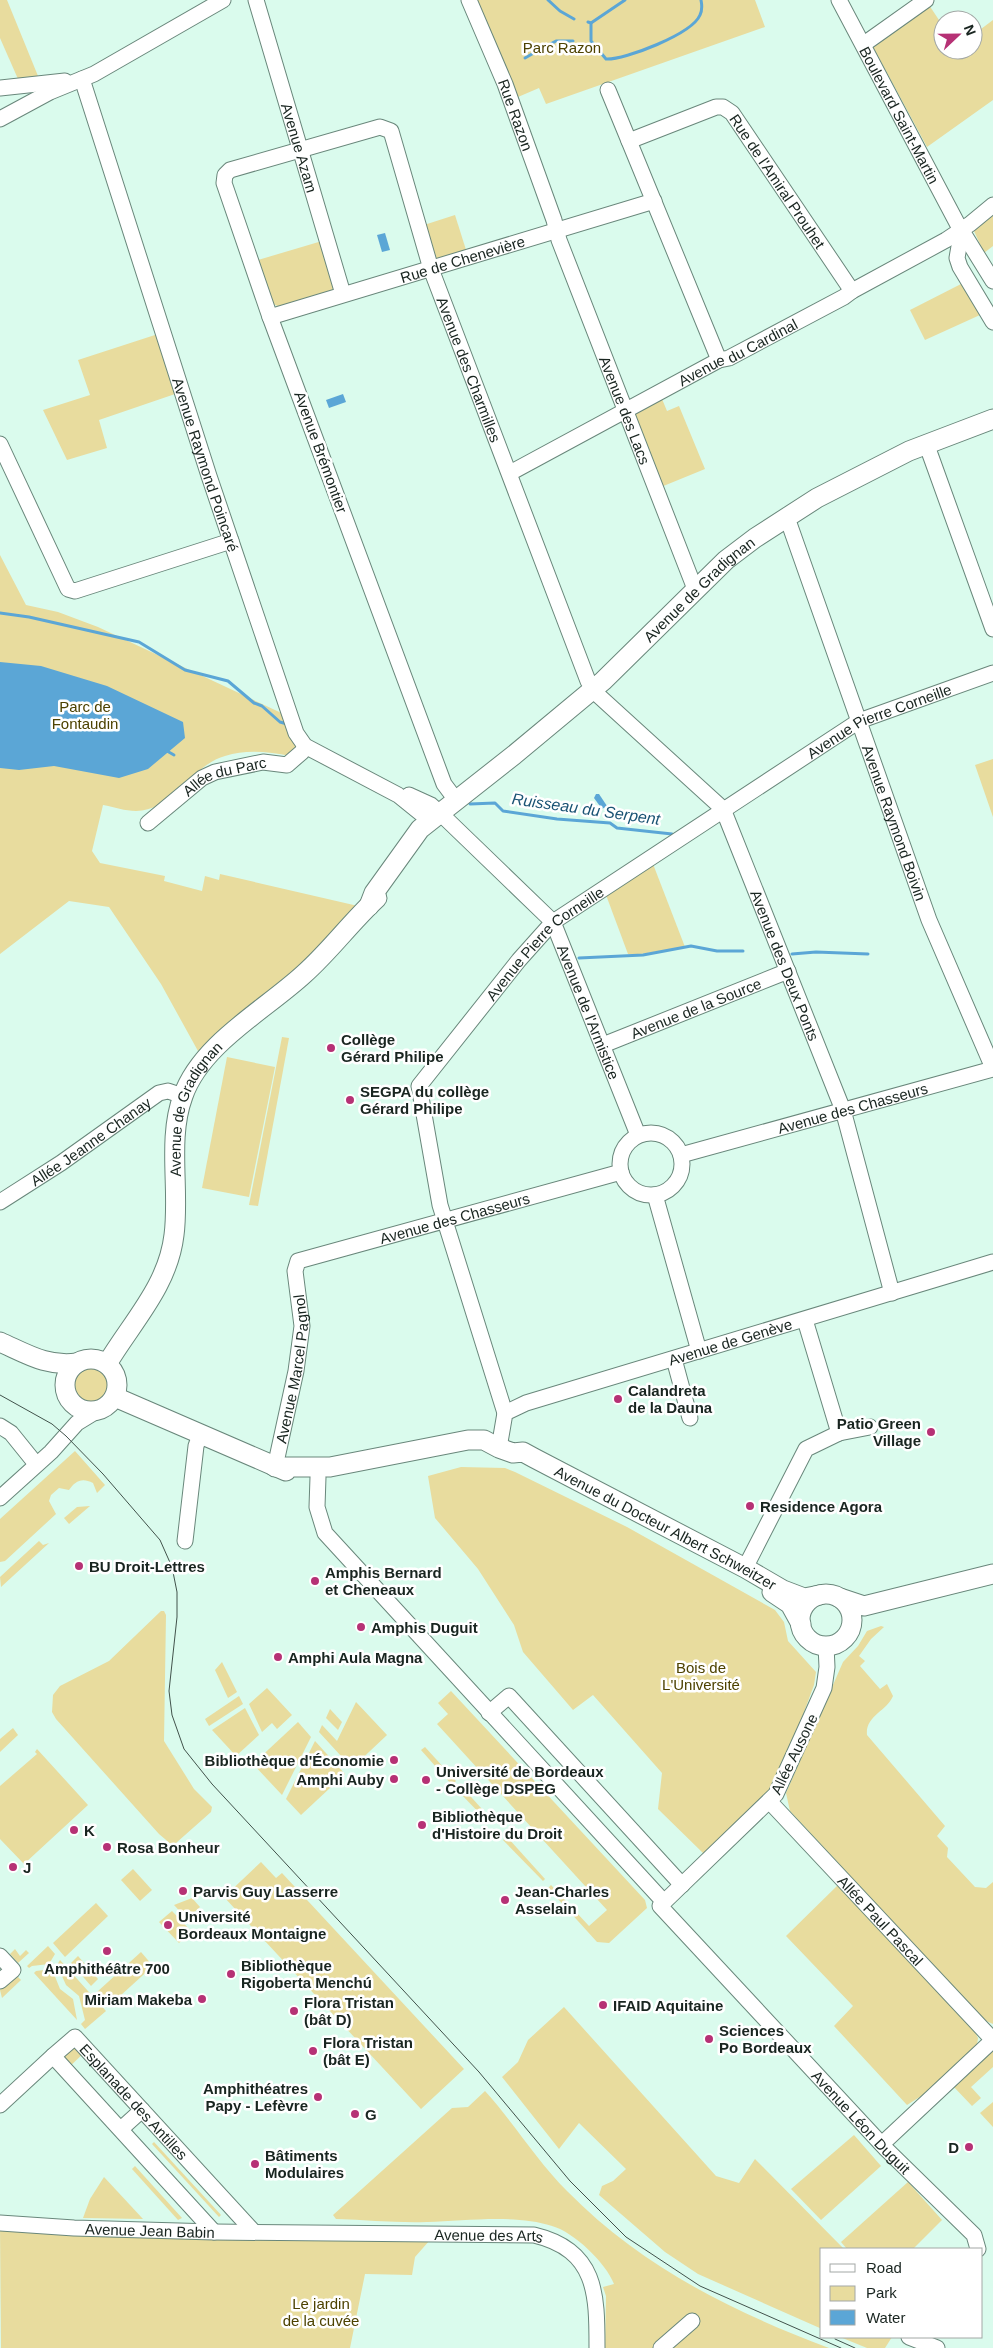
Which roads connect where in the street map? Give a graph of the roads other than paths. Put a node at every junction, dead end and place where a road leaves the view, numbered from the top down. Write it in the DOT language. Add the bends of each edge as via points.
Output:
graph roads {
  1 [pos="223,0"];
  2 [pos="256,0"];
  3 [pos="469,0"];
  4 [pos="839,0"];
  5 [pos="926,0"];
  6 [pos="206,4"];
  7 [pos="864,44"];
  8 [pos="82,79"];
  9 [pos="0,88"];
  10 [pos="608,90"];
  11 [pos="37,91"];
  12 [pos="0,119"];
  13 [pos="629,141"];
  14 [pos="301,150"];
  15 [pos="654,201"];
  16 [pos="993,205"];
  17 [pos="962,229"];
  18 [pos="557,231"];
  19 [pos="431,269"];
  20 [pos="993,282"];
  21 [pos="852,291"];
  22 [pos="343,294"];
  23 [pos="270,317"];
  24 [pos="993,322"];
  25 [pos="719,360"];
  26 [pos="626,412"];
  27 [pos="993,419"];
  28 [pos="926,443"];
  29 [pos="0,444"];
  30 [pos="510,473"];
  31 [pos="784,518"];
  32 [pos="231,541"];
  33 [pos="695,589"];
  34 [pos="993,629"];
  35 [pos="993,673"];
  36 [pos="593,690"];
  37 [pos="859,721"];
  38 [pos="305,746"];
  39 [pos="456,800"];
  40 [pos="723,809"];
  41 [pos="440,813"];
  42 [pos="148,823"];
  43 [pos="552,922"];
  44 [pos="788,971"];
  45 [pos="603,1045"];
  46 [pos="993,1069"];
  47 [pos="183,1096"];
  48 [pos="843,1110"];
  49 [pos="638,1135"];
  50 [pos="681,1155"];
  51 [pos="621,1172"];
  52 [pos="655,1195"];
  53 [pos="0,1202"];
  54 [pos="446,1220"];
  55 [pos="993,1262"];
  56 [pos="294,1271"];
  57 [pos="892,1293"];
  58 [pos="805,1320"];
  59 [pos="0,1342"];
  60 [pos="0,1350"];
  61 [pos="699,1351"];
  62 [pos="674,1359"];
  63 [pos="77,1363"];
  64 [pos="107,1364"];
  65 [pos="66,1393"];
  66 [pos="115,1397"];
  67 [pos="96,1412"];
  68 [pos="505,1412"];
  69 [pos="690,1418"];
  70 [pos="0,1426"];
  71 [pos="870,1427"];
  72 [pos="840,1433"];
  73 [pos="200,1434"];
  74 [pos="506,1450"];
  75 [pos="36,1464"];
  76 [pos="275,1467"];
  77 [pos="318,1477"];
  78 [pos="0,1498"];
  79 [pos="185,1541"];
  80 [pos="745,1568"];
  81 [pos="993,1574"];
  82 [pos="993,1580"];
  83 [pos="820,1595"];
  84 [pos="840,1598"];
  85 [pos="800,1624"];
  86 [pos="851,1630"];
  87 [pos="826,1646"];
  88 [pos="489,1713"];
  89 [pos="770,1802"];
  90 [pos="682,1884"];
  91 [pos="662,1904"];
  92 [pos="1,1957"];
  93 [pos="0,1981"];
  94 [pos="993,2040"];
  95 [pos="53,2056"];
  96 [pos="0,2105"];
  97 [pos="142,2110"];
  98 [pos="121,2130"];
  99 [pos="882,2144"];
  100 [pos="0,2224"];
  101 [pos="254,2231"];
  102 [pos="214,2232"];
  103 [pos="300,2232"];
  104 [pos="978,2248"];
  105 [pos="692,2321"];
  106 [pos="912,2338"];
  107 [pos="598,2348"];
  108 [pos="661,2348"];
  109 [pos="937,2348"];
  1 -- 6 [label="street"];
  2 -- 14 [label="street, Avenue Azam"];
  3 -- 18 [label="street, Rue Razon" via="514,107"];
  4 -- 7 [label="street, Boulevard Saint-Martin"];
  5 -- 7 [label="street"];
  6 -- 8 [label="street"];
  7 -- 17 [label="street, Boulevard Saint-Martin"];
  8 -- 11 [label="street"];
  8 -- 32 [label="street, Avenue Raymond Poincaré"];
  9 -- 11 [label="street"];
  10 -- 13 [label="street"];
  11 -- 12 [label="street"];
  13 -- 15 [label="street"];
  13 -- 21 [label="street, Rue de l'Amiral Prouhet" via="716,107 732,113"];
  14 -- 19 [label="street, Avenue des Charmilles" via="380,127 391,131"];
  14 -- 22 [label="street, Avenue Azam"];
  14 -- 23 [label="street, Avenue Brémontier" via="230,170 224,179"];
  15 -- 18 [label="street, Rue de Chenevière"];
  15 -- 25 [label="street"];
  16 -- 17 [label="street, Avenue du Cardinal"];
  17 -- 20 [label="street, Boulevard Saint-Martin"];
  17 -- 21 [label="street, Avenue du Cardinal"];
  17 -- 24 [label="street" via="957,258"];
  18 -- 19 [label="street, Rue de Chenevière"];
  18 -- 26 [label="street, Avenue des Lacs"];
  19 -- 22 [label="street, Rue de Chenevière"];
  19 -- 30 [label="street, Avenue des Charmilles"];
  21 -- 25 [label="street, Avenue du Cardinal" via="736,354"];
  22 -- 23 [label="street, Rue de Chenevière"];
  23 -- 39 [label="street, Avenue Brémontier" via="444,784"];
  25 -- 26 [label="street, Avenue du Cardinal"];
  26 -- 30 [label="street, Avenue du Cardinal"];
  26 -- 33 [label="street, Avenue des Lacs"];
  27 -- 28 [label="main road, Avenue de Gradignan"];
  28 -- 31 [label="main road, Avenue de Gradignan"];
  28 -- 34 [label="street"];
  29 -- 32 [label="street" via="68,589 75,592"];
  30 -- 36 [label="street, Avenue des Charmilles"];
  31 -- 33 [label="main road, Avenue de Gradignan" via="726,560"];
  31 -- 37 [label="street, Avenue Raymond Boivin" via="790,526"];
  32 -- 38 [label="street, Avenue Raymond Poincaré" via="296,733"];
  33 -- 36 [label="main road, Avenue de Gradignan"];
  35 -- 37 [label="street, Avenue Pierre Corneille"];
  36 -- 39 [label="main road, Avenue de Gradignan"];
  36 -- 40 [label="street, Avenue des Deux Ponts"];
  37 -- 40 [label="street, Avenue Pierre Corneille"];
  37 -- 46 [label="street, Avenue Raymond Boivin" via="929,920"];
  38 -- 41 [label="street" via="398,795 424,816"];
  38 -- 42 [label="street, Allée du Parc" via="288,765 263,762 227,768 209,775"];
  39 -- 41 [label="main road, Avenue de Gradignan"];
  40 -- 43 [label="street, Avenue Pierre Corneille"];
  40 -- 44 [label="street, Avenue des Deux Ponts"];
  41 -- 43 [label="street, Avenue de l'Armistice"];
  41 -- 47 [label="main road, Avenue de Gradignan" via="384,892 304,974 209,1055 190,1079"];
  43 -- 45 [label="street, Avenue de l'Armistice"];
  43 -- 54 [label="street, Avenue Pierre Corneille" via="419,1086 440,1205"];
  44 -- 45 [label="street, Avenue de la Source"];
  44 -- 48 [label="street, Avenue des Deux Ponts"];
  45 -- 49 [label="street, Avenue de l'Armistice"];
  46 -- 48 [label="street, Avenue des Chasseurs"];
  47 -- 53 [label="street, Allée Jeanne Chanay" via="168,1091 159,1093 62,1163"];
  47 -- 64 [label="main road, Avenue de Gradignan" via="177,1128 174,1235 169,1258 147,1307"];
  48 -- 50 [label="street, Avenue des Chasseurs"];
  48 -- 57 [label="street, Avenue des Deux Ponts"];
  49 -- 50 [label="street" via="661,1134 676,1145"];
  49 -- 51 [label="street" via="623,1151"];
  50 -- 52 [label="street" via="682,1172 677,1182 665,1192"];
  51 -- 52 [label="street" via="625,1182 635,1191"];
  51 -- 54 [label="street, Avenue des Chasseurs"];
  52 -- 61 [label="street"];
  54 -- 56 [label="street, Avenue des Chasseurs" via="306,1258 298,1261"];
  54 -- 68 [label="street, Avenue Pierre Corneille"];
  55 -- 57 [label="street, Avenue de Genève"];
  56 -- 76 [label="street, Avenue Marcel Pagnol" via="302,1326 296,1373"];
  57 -- 58 [label="street, Avenue de Genève"];
  58 -- 61 [label="street, Avenue de Genève"];
  58 -- 72 [label="street"];
  59 -- 63 [label="main road" via="48,1363"];
  60 -- 65 [label="main road" via="46,1371"];
  61 -- 62 [label="street, Avenue de Genève"];
  62 -- 68 [label="street, Avenue de Genève"];
  62 -- 69 [label="street"];
  63 -- 64 [label="main road" via="92,1359"];
  63 -- 65 [label="main road" via="66,1376"];
  64 -- 66 [label="main road" via="118,1382"];
  65 -- 67 [label="main road" via="74,1406"];
  66 -- 67 [label="main road"];
  66 -- 73 [label="main road, Avenue du Docteur Albert Schweitzer"];
  67 -- 75 [label="street" via="77,1423"];
  68 -- 74 [label="street" via="502,1420"];
  70 -- 75 [label="street" via="11,1433"];
  71 -- 72 [label="street"];
  72 -- 80 [label="street" via="806,1449"];
  73 -- 76 [label="main road, Avenue du Docteur Albert Schweitzer"];
  73 -- 79 [label="street"];
  74 -- 76 [label="main road, Avenue du Docteur Albert Schweitzer" via="484,1440 468,1440 330,1467"];
  74 -- 77 [label="main road, Avenue du Docteur Albert Schweitzer" via="453,1450 342,1477"];
  74 -- 80 [label="main road, Avenue du Docteur Albert Schweitzer" via="523,1452"];
  74 -- 85 [label="main road, Avenue du Docteur Albert Schweitzer" via="742,1574 790,1604"];
  75 -- 78 [label="street"];
  76 -- 77 [label="main road, Avenue du Docteur Albert Schweitzer" via="295,1475"];
  77 -- 88 [label="street, Avenue Léon Duguit" via="317,1507 325,1533"];
  80 -- 83 [label="main road, Avenue du Docteur Albert Schweitzer" via="795,1595 804,1598"];
  81 -- 84 [label="main road" via="864,1606"];
  82 -- 86 [label="main road" via="873,1612 860,1619"];
  83 -- 84 [label="main road"];
  83 -- 85 [label="main road" via="807,1602"];
  84 -- 86 [label="main road" via="851,1612"];
  85 -- 87 [label="main road" via="812,1642"];
  86 -- 87 [label="main road" via="841,1642"];
  87 -- 89 [label="street, Allée Ausone" via="824,1688 781,1786"];
  88 -- 90 [label="street" via="510,1696"];
  88 -- 91 [label="street, Avenue Léon Duguit"];
  89 -- 90 [label="street, Allée Ausone"];
  89 -- 94 [label="street, Allée Paul Pascal"];
  90 -- 91 [label="street, Allée Ausone"];
  91 -- 99 [label="street, Avenue Léon Duguit"];
  92 -- 93 [label="street" via="13,1970"];
  94 -- 99 [label="street"];
  95 -- 96 [label="street"];
  95 -- 97 [label="street, Esplanade des Antilles" via="75,2037"];
  95 -- 98 [label="street, Esplanade des Antilles"];
  97 -- 98 [label="street"];
  97 -- 101 [label="street, Esplanade des Antilles"];
  98 -- 102 [label="street, Esplanade des Antilles"];
  99 -- 104 [label="street, Avenue Léon Duguit" via="974,2235"];
  100 -- 102 [label="street, Avenue Jean Babin"];
  101 -- 102 [label="street, Avenue Jean Babin"];
  101 -- 103 [label="street, Avenue Jean Babin"];
  103 -- 107 [label="street, Avenue des Arts" via="523,2234 545,2238 572,2254 591,2279 596,2300"];
  105 -- 108 [label="street"];
  106 -- 109 [label="street"];
}
